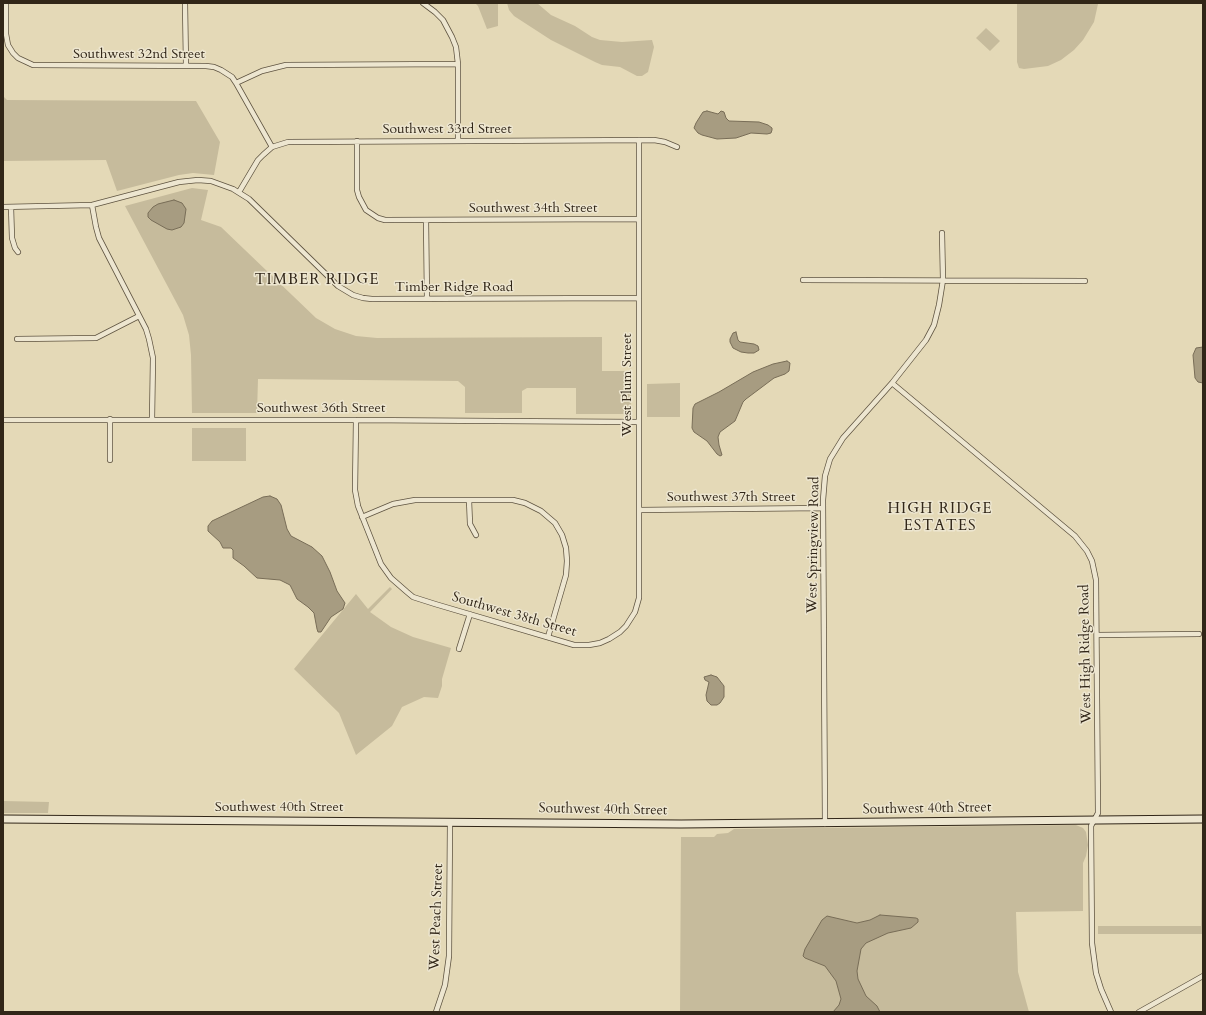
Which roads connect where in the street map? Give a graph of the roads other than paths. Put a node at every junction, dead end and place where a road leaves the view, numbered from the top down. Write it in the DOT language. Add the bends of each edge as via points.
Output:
graph roads {
  1 [pos="6,3"];
  2 [pos="185,3"];
  3 [pos="423,3"];
  4 [pos="458,64"];
  5 [pos="186,65"];
  6 [pos="236,83"];
  7 [pos="639,140"];
  8 [pos="357,141"];
  9 [pos="458,141"];
  10 [pos="272,147"];
  11 [pos="677,147"];
  12 [pos="238,192"];
  13 [pos="92,205"];
  14 [pos="3,207"];
  15 [pos="11,207"];
  16 [pos="639,219"];
  17 [pos="426,220"];
  18 [pos="942,233"];
  19 [pos="18,252"];
  20 [pos="803,280"];
  21 [pos="943,280"];
  22 [pos="1085,281"];
  23 [pos="639,298"];
  24 [pos="427,299"];
  25 [pos="139,316"];
  26 [pos="17,339"];
  27 [pos="892,383"];
  28 [pos="110,419"];
  29 [pos="3,420"];
  30 [pos="152,420"];
  31 [pos="356,420"];
  32 [pos="639,422"];
  33 [pos="110,460"];
  34 [pos="469,500"];
  35 [pos="823,508"];
  36 [pos="639,510"];
  37 [pos="362,517"];
  38 [pos="476,535"];
  39 [pos="470,614"];
  40 [pos="626,626"];
  41 [pos="1199,634"];
  42 [pos="1097,635"];
  43 [pos="548,637"];
  44 [pos="459,649"];
  45 [pos="3,819"];
  46 [pos="1203,819"];
  47 [pos="1094,820"];
  48 [pos="450,822"];
  49 [pos="826,824"];
  50 [pos="1203,976"];
  51 [pos="436,1012"];
  52 [pos="1111,1012"];
  53 [pos="1139,1012"];
  1 -- 5 [label="street, Southwest 32nd Street" via="6,34 10,48 18,58 33,65"];
  2 -- 5 [label="street"];
  3 -- 4 [label="street" via="435,12 447,27 456,47"];
  4 -- 6 [label="street" via="286,66 262,70"];
  4 -- 9 [label="street"];
  5 -- 6 [label="street, Southwest 32nd Street" via="214,67 226,73"];
  6 -- 10 [label="street"];
  7 -- 9 [label="street, Southwest 33rd Street"];
  7 -- 11 [label="street, Southwest 33rd Street" via="665,142"];
  7 -- 16 [label="street, West Plum Street"];
  8 -- 9 [label="street, Southwest 33rd Street"];
  8 -- 10 [label="street, Southwest 33rd Street" via="288,142"];
  8 -- 17 [label="street, Southwest 34th Street" via="357,190 366,210 385,220"];
  10 -- 12 [label="street, Southwest 33rd Street" via="258,160"];
  12 -- 13 [label="street, Timber Ridge Road" via="218,183 190,180"];
  12 -- 24 [label="street, Timber Ridge Road" via="253,203 345,291 372,299"];
  13 -- 15 [label="street, Timber Ridge Road"];
  13 -- 25 [label="street" via="99,238"];
  14 -- 15 [label="street, Timber Ridge Road"];
  15 -- 19 [label="street" via="12,238"];
  16 -- 17 [label="street, Southwest 34th Street"];
  16 -- 23 [label="street, West Plum Street"];
  17 -- 24 [label="street"];
  18 -- 21 [label="street, West Springview Road"];
  20 -- 21 [label="street"];
  21 -- 22 [label="street"];
  21 -- 27 [label="street, West Springview Road" via="940,306 934,325 926,340"];
  23 -- 24 [label="street, Timber Ridge Road"];
  23 -- 32 [label="street, West Plum Street"];
  25 -- 26 [label="street" via="96,338"];
  25 -- 30 [label="street" via="152,350"];
  27 -- 35 [label="street, West Springview Road" via="843,438 830,459 825,476"];
  27 -- 42 [label="street, West High Ridge Road" via="1082,542 1095,571"];
  28 -- 29 [label="street, Southwest 36th Street"];
  28 -- 30 [label="street, Southwest 36th Street"];
  28 -- 33 [label="street"];
  30 -- 31 [label="street, Southwest 36th Street"];
  31 -- 32 [label="street, Southwest 36th Street"];
  31 -- 37 [label="street, Southwest 38th Street" via="355,490"];
  32 -- 36 [label="street, West Plum Street"];
  34 -- 37 [label="street" via="408,501 393,504"];
  34 -- 38 [label="street" via="470,524"];
  34 -- 43 [label="street" via="520,502 536,508 550,518 558,529 564,542 566,575"];
  35 -- 36 [label="street, Southwest 37th Street"];
  35 -- 49 [label="street, West Springview Road"];
  36 -- 40 [label="street, West Plum Street" via="639,598 635,612"];
  37 -- 39 [label="street, Southwest 38th Street" via="382,564 406,592 418,599"];
  39 -- 43 [label="street, Southwest 38th Street"];
  39 -- 44 [label="street"];
  40 -- 43 [label="street, Southwest 38th Street" via="609,639 594,644 574,644"];
  41 -- 42 [label="street"];
  42 -- 47 [label="street, West High Ridge Road" via="1098,813"];
  45 -- 48 [label="main road, Southwest 40th Street"];
  46 -- 47 [label="main road, Southwest 40th Street"];
  47 -- 49 [label="main road, Southwest 40th Street"];
  47 -- 52 [label="street, West High Ridge Road" via="1091,826 1092,943 1096,973"];
  48 -- 49 [label="main road, Southwest 40th Street"];
  48 -- 51 [label="street, West Peach Street" via="449,956 445,985"];
  50 -- 53 [label="street"];
}
